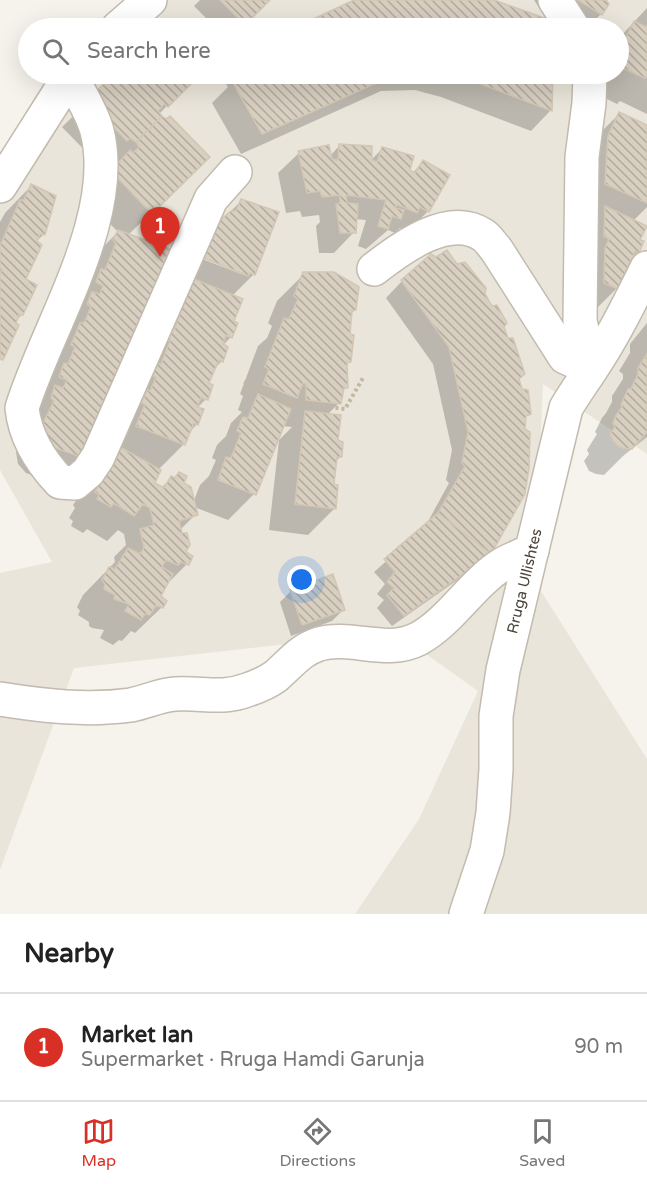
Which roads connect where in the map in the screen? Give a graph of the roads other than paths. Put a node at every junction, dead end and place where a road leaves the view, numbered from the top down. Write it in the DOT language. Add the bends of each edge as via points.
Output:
graph roads {
  1 [pos="150,0"];
  2 [pos="555,0"];
  3 [pos="129,18"];
  4 [pos="567,18"];
  5 [pos="66,84"];
  6 [pos="76,84"];
  7 [pos="590,84"];
  8 [pos="235,172"];
  9 [pos="0,186"];
  10 [pos="647,268"];
  11 [pos="374,269"];
  12 [pos="591,369"];
  13 [pos="532,550"];
  14 [pos="0,699"];
  15 [pos="466,914"];
  1 -- 3 [label="street"];
  2 -- 4 [label="street"];
  5 -- 9 [label="street"];
  6 -- 8 [label="street" via="96,130 101,157 97,198 85,249 22,408 33,443 47,469 60,482 75,483 98,456 211,199"];
  7 -- 12 [label="street" via="582,157 580,321"];
  10 -- 12 [label="street, Rruga Ullishtes"];
  11 -- 12 [label="street" via="399,249 446,228 460,226 484,235 565,357"];
  12 -- 13 [label="street, Rruga Ullishtes" via="566,408"];
  13 -- 14 [label="street" via="503,564 435,628 417,639 391,645 321,644 294,658 274,678 241,692 176,694 131,705 72,709"];
  13 -- 15 [label="street, Rruga Ullishtes" via="496,716 496,769 487,851"];
}
